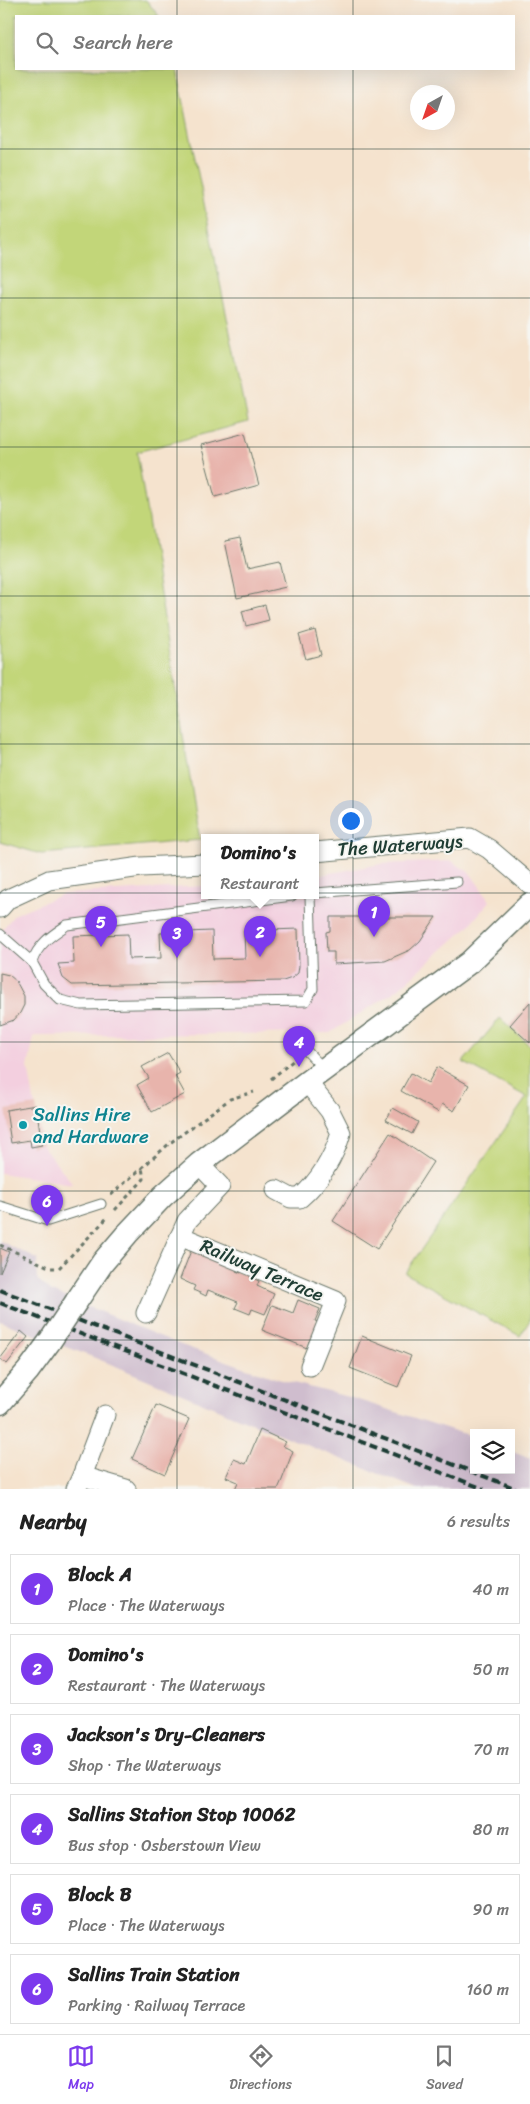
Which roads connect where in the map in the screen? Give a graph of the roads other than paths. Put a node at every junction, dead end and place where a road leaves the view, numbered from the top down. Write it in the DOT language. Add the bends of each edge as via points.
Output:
graph roads {
  1 [pos="319,852"];
  2 [pos="201,864"];
  3 [pos="457,882"];
  4 [pos="530,884"];
  5 [pos="319,893"];
  6 [pos="269,899"];
  7 [pos="310,899"];
  8 [pos="3,900"];
  9 [pos="530,904"];
  10 [pos="0,934"];
  11 [pos="32,962"];
  12 [pos="296,1040"];
  13 [pos="316,1076"];
  14 [pos="199,1164"];
  15 [pos="276,1190"];
  16 [pos="101,1204"];
  17 [pos="0,1206"];
  18 [pos="180,1236"];
  19 [pos="146,1313"];
  20 [pos="310,1366"];
  21 [pos="0,1403"];
  22 [pos="105,1415"];
  23 [pos="79,1483"];
  24 [pos="126,1489"];
  1 -- 4 [label="street, The Waterways" via="470,838 489,849"];
  2 -- 8 [label="street" via="141,867 49,880"];
  3 -- 5 [label="lane"];
  6 -- 11 [label="lane" via="67,925 49,937 36,951"];
  7 -- 11 [label="lane" via="313,989 306,1001 81,1005 60,1000 44,984"];
  9 -- 13 [label="street" via="470,962"];
  10 -- 11 [label="lane"];
  12 -- 13 [label="lane" via="307,1050"];
  13 -- 14 [label="street"];
  13 -- 15 [label="street" via="341,1133 335,1153 300,1198 291,1198"];
  14 -- 18 [label="street, Railway Terrace" via="220,1186 187,1221"];
  14 -- 21 [label="street, bridge" via="137,1222 103,1262 50,1341"];
  16 -- 17 [label="lane" via="48,1221"];
  18 -- 19 [label="street, Railway Terrace"];
  18 -- 20 [label="street, Railway Terrace" via="336,1301"];
  22 -- 23 [label="street"];
  23 -- 24 [label="street"];
}
